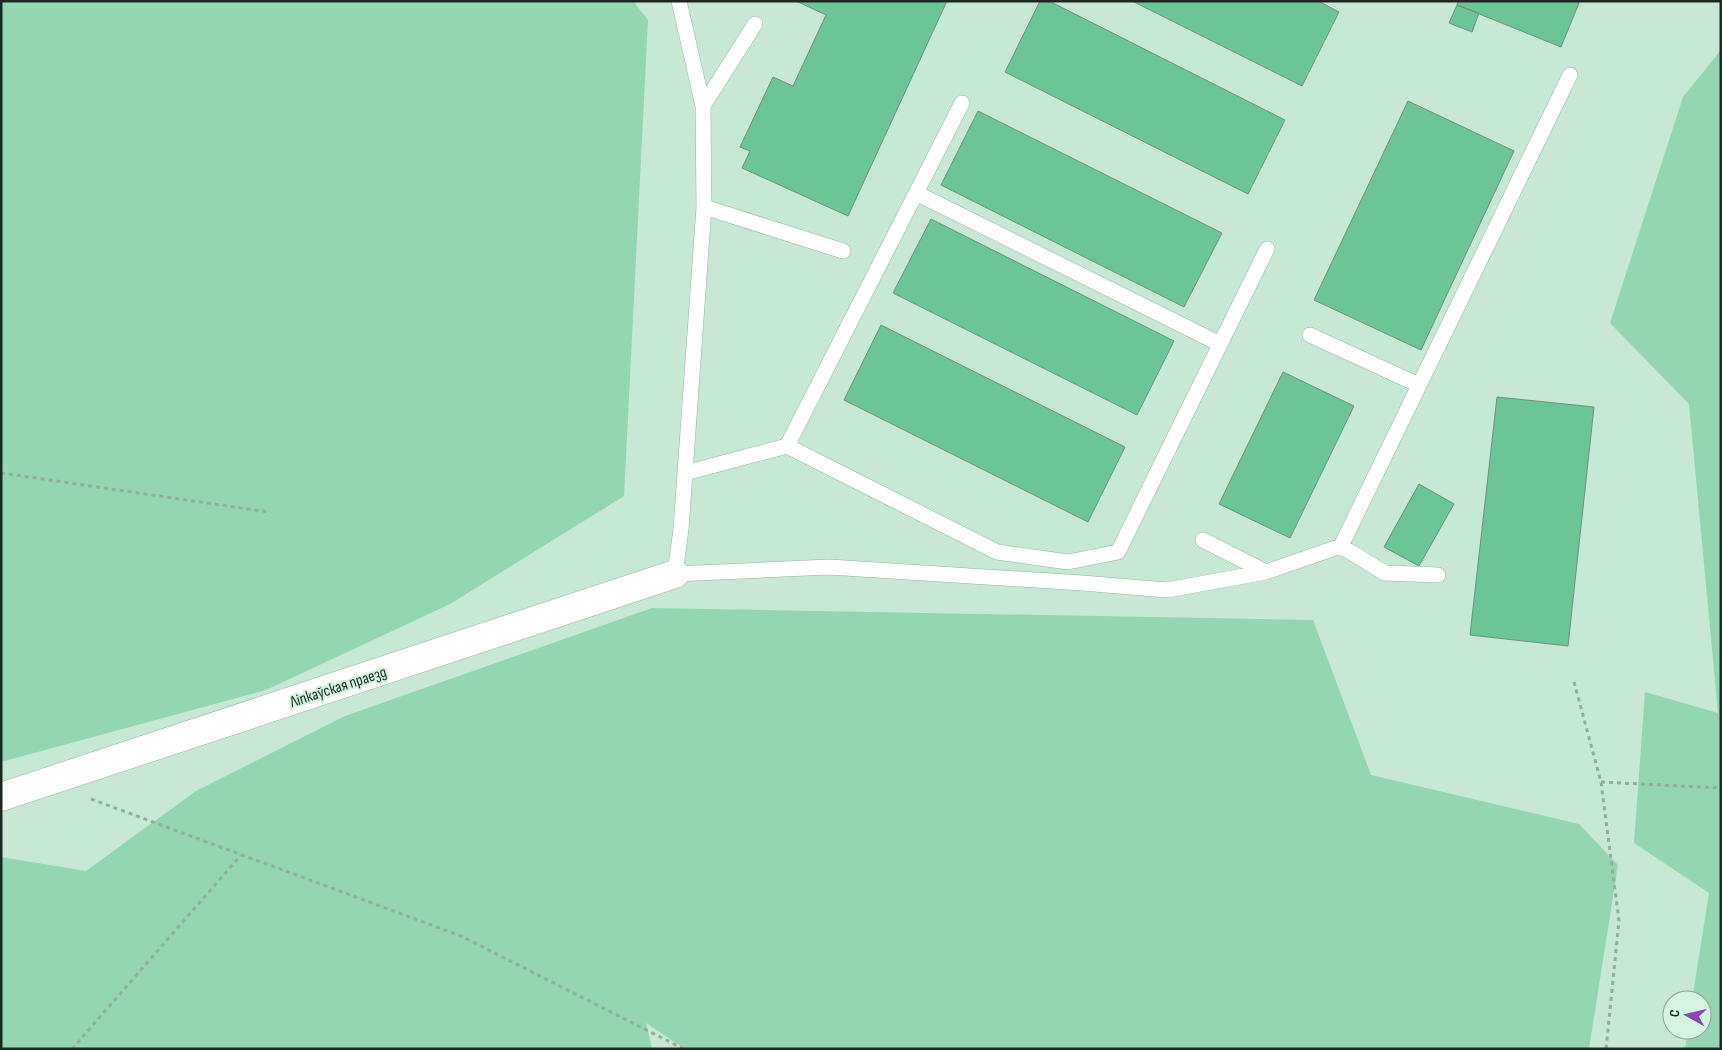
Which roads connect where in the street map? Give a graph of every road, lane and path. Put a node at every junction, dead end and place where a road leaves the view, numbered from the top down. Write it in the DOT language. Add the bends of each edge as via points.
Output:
graph roads {
  1 [pos="679,1"];
  2 [pos="755,24"];
  3 [pos="1570,75"];
  4 [pos="962,103"];
  5 [pos="703,106"];
  6 [pos="916,193"];
  7 [pos="704,207"];
  8 [pos="1267,249"];
  9 [pos="843,251"];
  10 [pos="1310,335"];
  11 [pos="1220,344"];
  12 [pos="1419,385"];
  13 [pos="787,446"];
  14 [pos="1,473"];
  15 [pos="685,473"];
  16 [pos="269,512"];
  17 [pos="1203,540"];
  18 [pos="1341,546"];
  19 [pos="1266,572"];
  20 [pos="675,574"];
  21 [pos="1438,575"];
  22 [pos="1574,682"];
  23 [pos="46,782"];
  24 [pos="1601,782"];
  25 [pos="1721,788"];
  26 [pos="1,797"];
  27 [pos="241,855"];
  28 [pos="72,1049"];
  29 [pos="684,1049"];
  30 [pos="1606,1049"];
  1 -- 5 [label="lane"];
  2 -- 5 [label="lane"];
  3 -- 12 [label="lane"];
  4 -- 6 [label="lane"];
  5 -- 7 [label="lane"];
  6 -- 11 [label="lane"];
  6 -- 13 [label="lane"];
  7 -- 9 [label="lane"];
  7 -- 15 [label="lane"];
  8 -- 11 [label="lane"];
  10 -- 12 [label="lane"];
  11 -- 13 [label="lane" via="1118,552 1068,562 997,552"];
  12 -- 18 [label="lane"];
  13 -- 15 [label="lane"];
  14 -- 16 [label="path"];
  15 -- 20 [label="lane"];
  17 -- 19 [label="lane"];
  18 -- 19 [label="lane"];
  18 -- 21 [label="lane" via="1385,573"];
  19 -- 20 [label="lane" via="1167,590 829,567"];
  20 -- 23 [label="street, Ліпкаўская праезд"];
  22 -- 24 [label="path"];
  23 -- 26 [label="street, Ліпкаўская праезд"];
  23 -- 27 [label="path"];
  24 -- 25 [label="path"];
  24 -- 30 [label="path" via="1619,921"];
  27 -- 28 [label="path"];
  27 -- 29 [label="path" via="461,936"];
}
